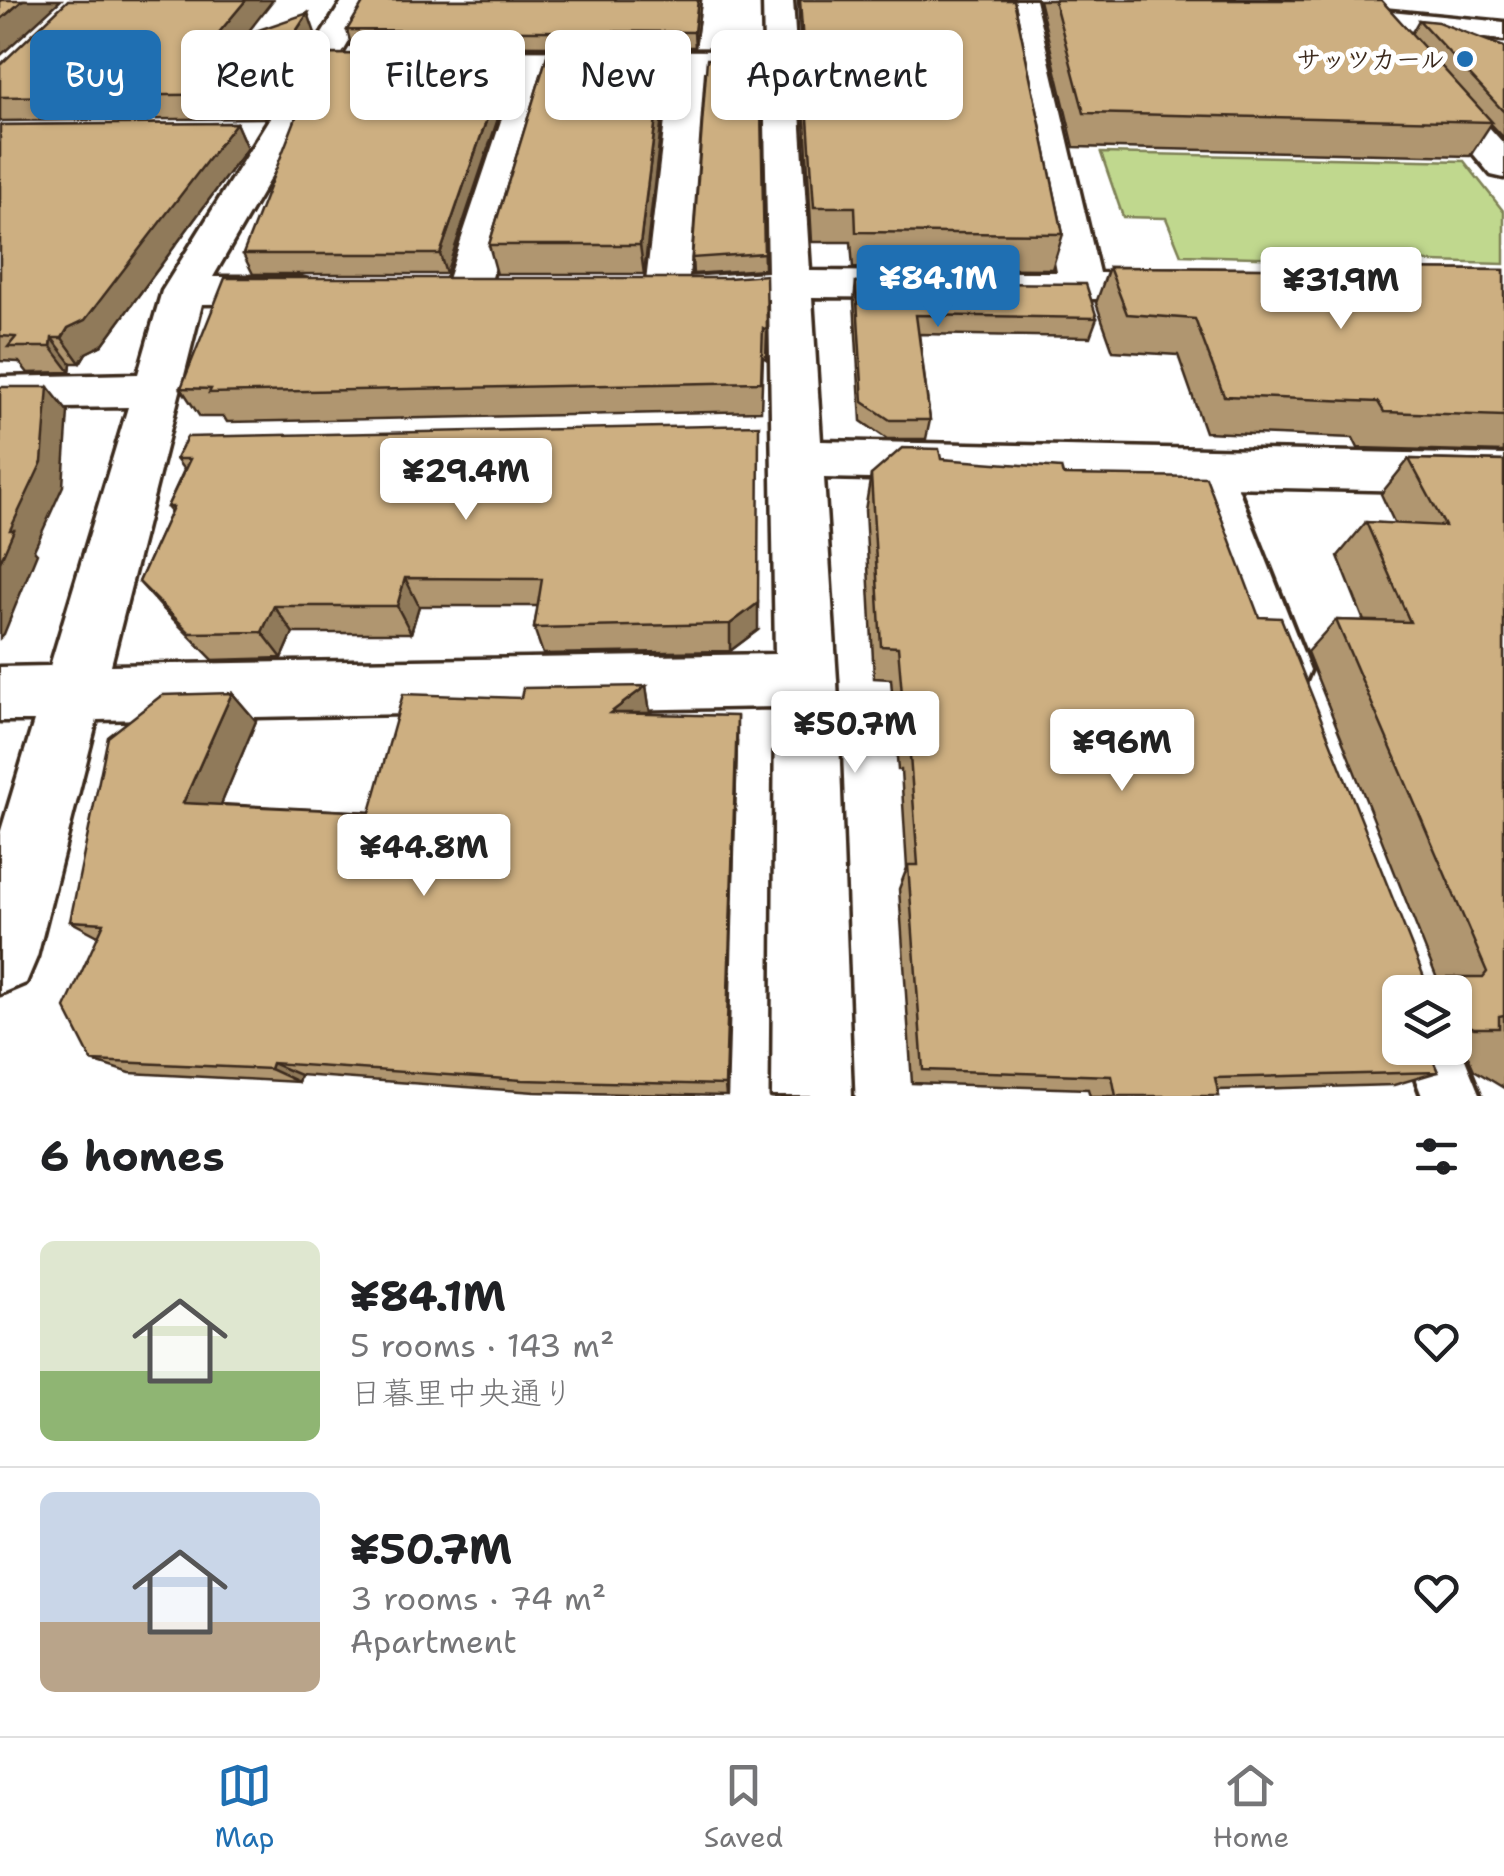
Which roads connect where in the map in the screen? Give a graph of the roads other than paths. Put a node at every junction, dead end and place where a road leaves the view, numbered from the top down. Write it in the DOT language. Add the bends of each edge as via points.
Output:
graph roads {
  1 [pos="358,0"];
  2 [pos="778,0"];
  3 [pos="1020,0"];
  4 [pos="1198,0"];
  5 [pos="1264,4"];
  6 [pos="1378,21"];
  7 [pos="780,30"];
  8 [pos="1504,31"];
  9 [pos="330,43"];
  10 [pos="525,60"];
  11 [pos="538,60"];
  12 [pos="545,60"];
  13 [pos="283,120"];
  14 [pos="677,120"];
  15 [pos="784,120"];
  16 [pos="232,134"];
  17 [pos="275,134"];
  18 [pos="1504,168"];
  19 [pos="791,284"];
  20 [pos="1082,286"];
  21 [pos="1216,287"];
  22 [pos="468,288"];
  23 [pos="335,290"];
  24 [pos="184,291"];
  25 [pos="0,392"];
  26 [pos="158,427"];
  27 [pos="782,441"];
  28 [pos="1212,468"];
  29 [pos="1504,474"];
  30 [pos="806,680"];
  31 [pos="0,694"];
  32 [pos="75,694"];
  33 [pos="1301,703"];
  34 [pos="0,957"];
  35 [pos="1439,1065"];
  36 [pos="812,1096"];
  37 [pos="1451,1096"];
  1 -- 9 [label="street"];
  2 -- 7 [label="street"];
  3 -- 20 [label="street"];
  4 -- 5 [label="street"];
  5 -- 6 [label="street"];
  6 -- 8 [label="street"];
  6 -- 18 [label="street"];
  10 -- 11 [label="street"];
  11 -- 12 [label="street"];
  11 -- 22 [label="street"];
  13 -- 17 [label="street"];
  14 -- 19 [label="street" via="647,290"];
  15 -- 19 [label="street"];
  16 -- 17 [label="street"];
  17 -- 24 [label="street"];
  19 -- 20 [label="street"];
  19 -- 27 [label="street"];
  20 -- 21 [label="street"];
  23 -- 24 [label="street"];
  24 -- 26 [label="street"];
  25 -- 26 [label="street"];
  26 -- 32 [label="street"];
  27 -- 28 [label="street"];
  27 -- 30 [label="street"];
  28 -- 29 [label="street"];
  28 -- 33 [label="lane"];
  30 -- 32 [label="street"];
  30 -- 36 [label="street"];
  31 -- 32 [label="street"];
  32 -- 34 [label="street"];
  35 -- 37 [label="lane"];
}
